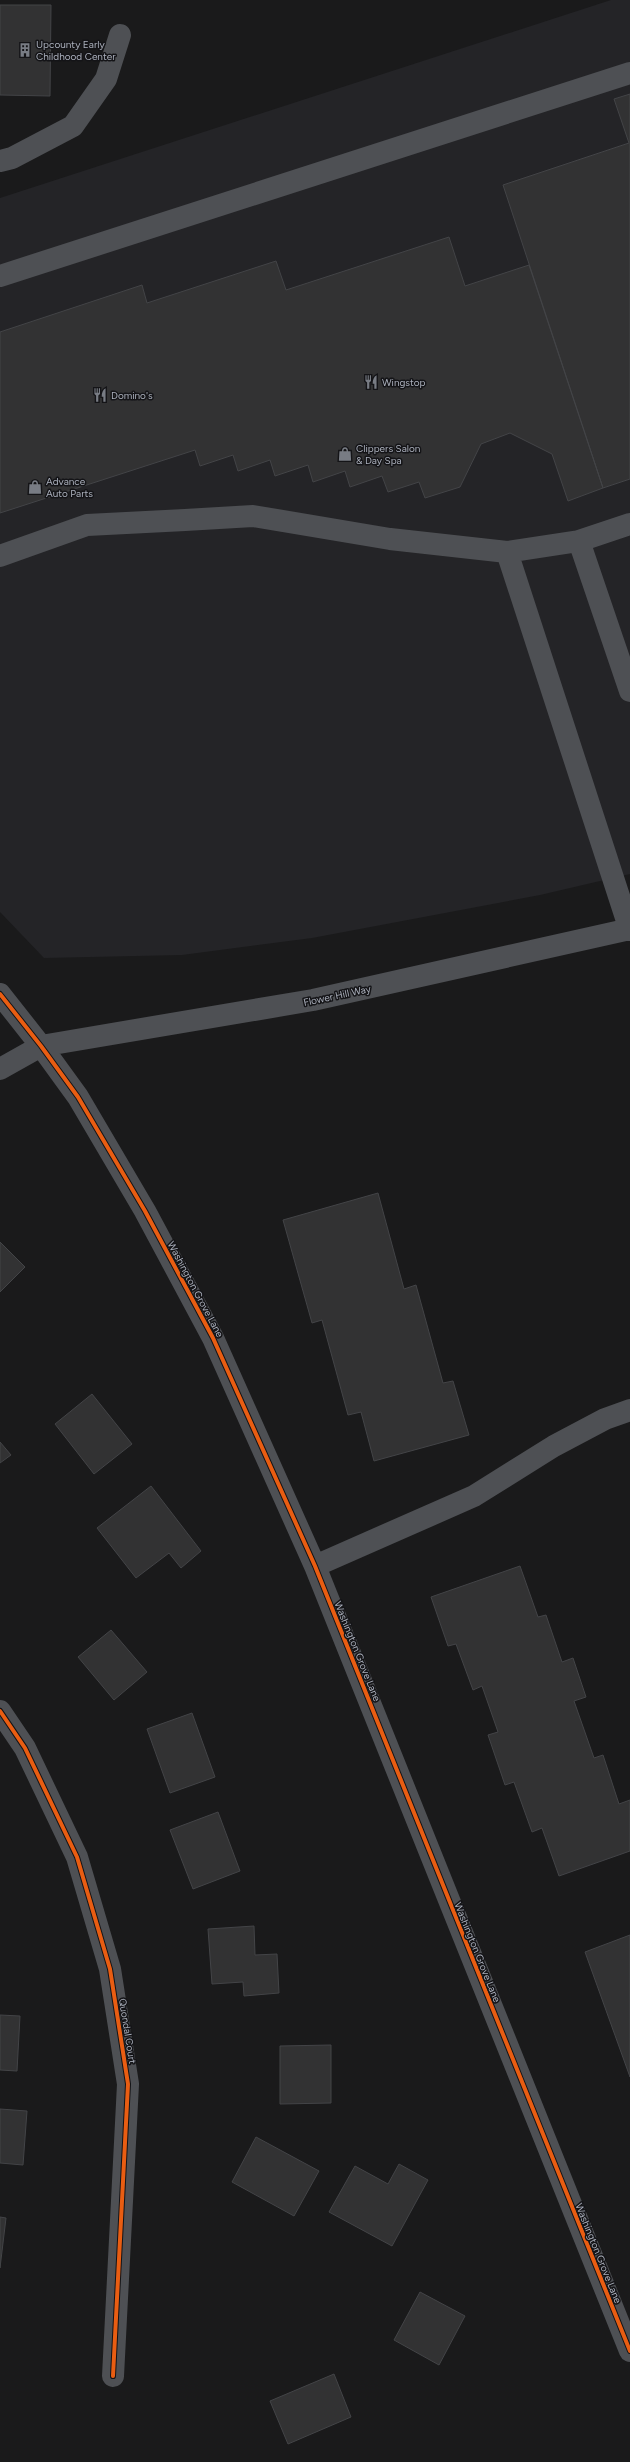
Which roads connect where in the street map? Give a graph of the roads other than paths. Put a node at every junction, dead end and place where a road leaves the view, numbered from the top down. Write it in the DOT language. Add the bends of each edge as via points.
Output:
graph roads {
  1 [pos="120,35"];
  2 [pos="630,73"];
  3 [pos="0,161"];
  4 [pos="0,276"];
  5 [pos="630,524"];
  6 [pos="579,541"];
  7 [pos="506,552"];
  8 [pos="0,556"];
  9 [pos="630,691"];
  10 [pos="630,929"];
  11 [pos="0,994"];
  12 [pos="42,1046"];
  13 [pos="0,1069"];
  14 [pos="630,1410"];
  15 [pos="315,1566"];
  16 [pos="0,1711"];
  17 [pos="630,2351"];
  18 [pos="113,2376"];
  1 -- 3 [label="street" via="106,79 73,126 12,158"];
  2 -- 4 [label="street"];
  5 -- 6 [label="street"];
  6 -- 7 [label="street"];
  6 -- 9 [label="street"];
  7 -- 8 [label="street" via="390,539 253,516 87,525"];
  7 -- 10 [label="street"];
  10 -- 12 [label="street, Flower Hill Way" via="313,1000"];
  11 -- 12 [label="street, Washington Grove Lane"];
  12 -- 13 [label="street, Flower Hill Way"];
  12 -- 15 [label="street, Washington Grove Lane" via="78,1097 145,1211 213,1338"];
  14 -- 15 [label="street" via="605,1419 554,1446 474,1496"];
  15 -- 17 [label="street, Washington Grove Lane"];
  16 -- 18 [label="street, Quondal Court" via="25,1748 77,1857 110,1969 128,2084"];
}
